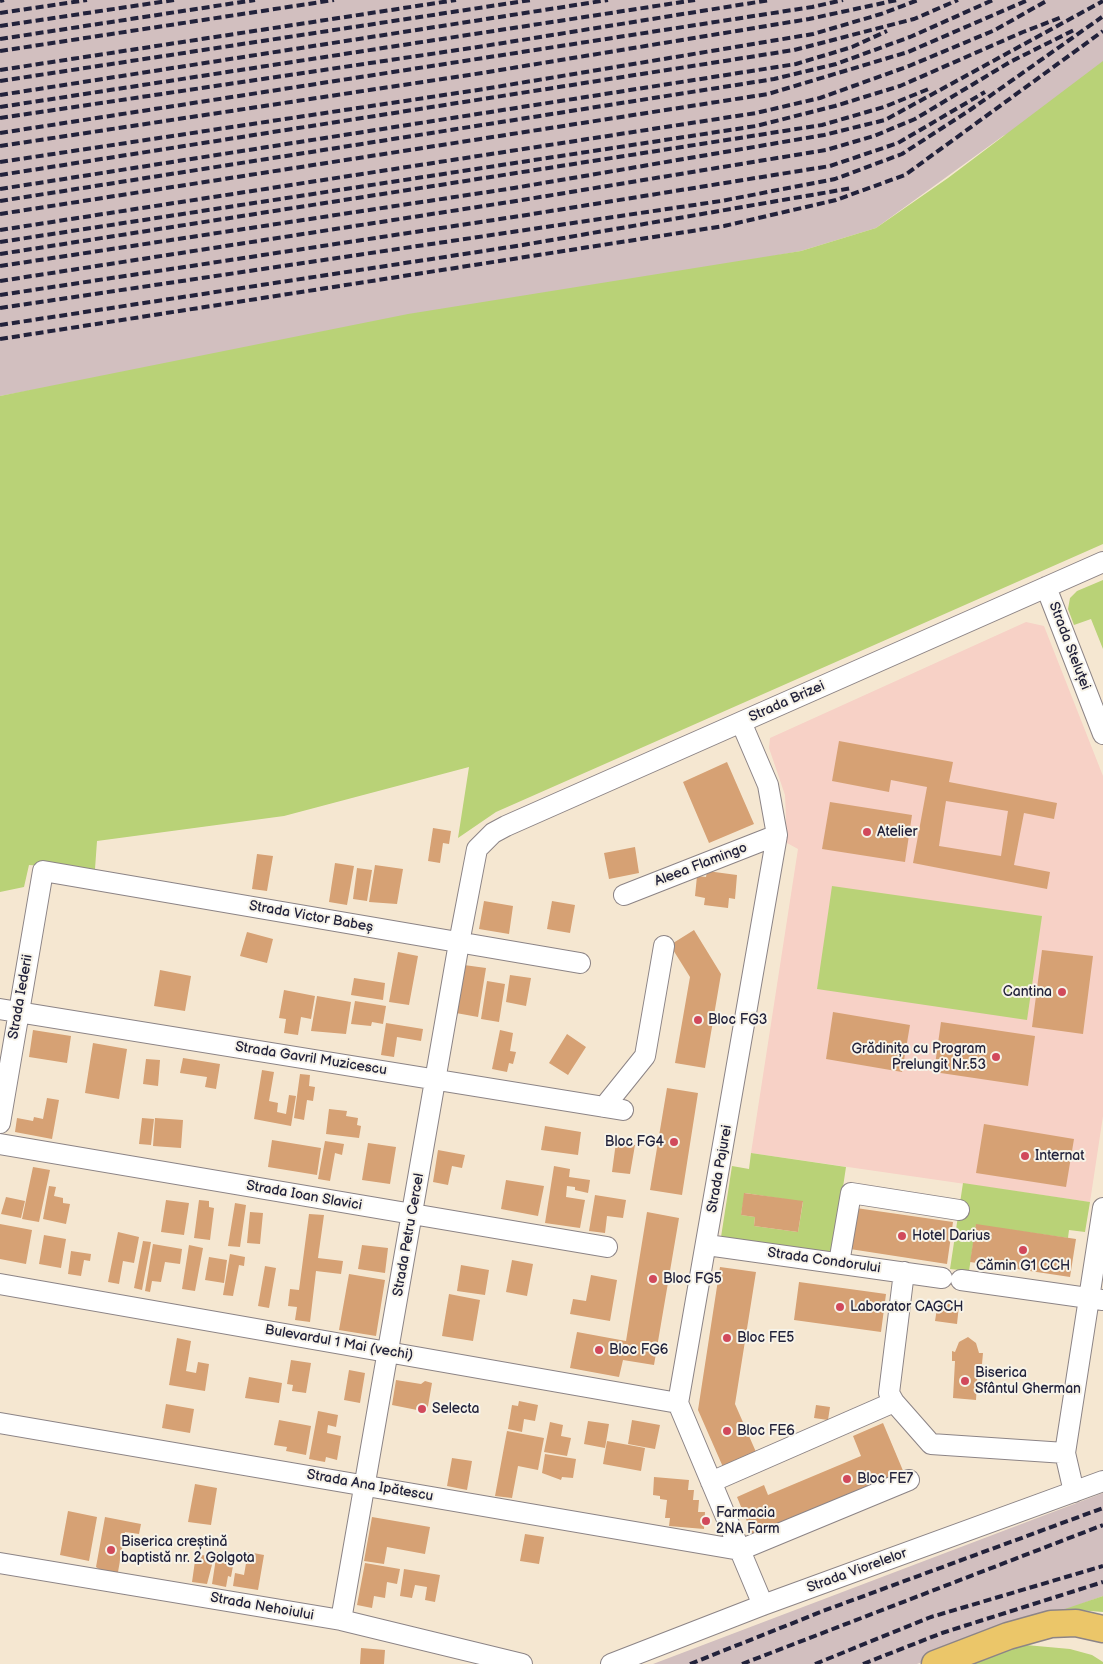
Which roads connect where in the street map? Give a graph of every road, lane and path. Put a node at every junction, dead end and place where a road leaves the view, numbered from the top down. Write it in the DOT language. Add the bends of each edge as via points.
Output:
graph roads {
  1 [pos="1103,562"];
  2 [pos="1046,587"];
  3 [pos="741,722"];
  4 [pos="1103,734"];
  5 [pos="777,835"];
  6 [pos="477,849"];
  7 [pos="43,871"];
  8 [pos="624,895"];
  9 [pos="459,943"];
  10 [pos="664,946"];
  11 [pos="580,963"];
  12 [pos="10,1010"];
  13 [pos="436,1080"];
  14 [pos="0,1123"];
  15 [pos="0,1144"];
  16 [pos="1103,1208"];
  17 [pos="959,1210"];
  18 [pos="413,1214"];
  19 [pos="707,1245"];
  20 [pos="607,1247"];
  21 [pos="840,1263"];
  22 [pos="904,1272"];
  23 [pos="0,1284"];
  24 [pos="1096,1299"];
  25 [pos="388,1352"];
  26 [pos="894,1402"];
  27 [pos="678,1403"];
  28 [pos="0,1423"];
  29 [pos="1065,1453"];
  30 [pos="909,1480"];
  31 [pos="1103,1481"];
  32 [pos="712,1482"];
  33 [pos="365,1486"];
  34 [pos="1074,1492"];
  35 [pos="740,1550"];
  36 [pos="0,1563"];
  37 [pos="763,1605"];
  38 [pos="341,1620"];
  39 [pos="1103,1629"];
  40 [pos="1008,1636"];
  41 [pos="1103,1648"];
  42 [pos="522,1664"];
  43 [pos="611,1664"];
  44 [pos="935,1664"];
  1 -- 2 [label="street, Strada Brizei"];
  2 -- 3 [label="street, Strada Brizei"];
  2 -- 4 [label="street, Strada Steluței"];
  3 -- 5 [label="street, Strada Pajurei" via="768,785"];
  3 -- 6 [label="street, Strada Brizei" via="493,832"];
  5 -- 8 [label="street, Aleea Flamingo"];
  5 -- 19 [label="street, Strada Pajurei"];
  6 -- 9 [label="street, Strada Petru Cercel"];
  7 -- 9 [label="street, Strada Victor Babeș"];
  7 -- 12 [label="street, Strada Iederii"];
  9 -- 11 [label="street, Strada Victor Babeș"];
  9 -- 13 [label="street, Strada Petru Cercel"];
  10 -- 13 [label="street, Strada Gavril Muzicescu" via="645,1056 614,1109"];
  12 -- 13 [label="street, Strada Gavril Muzicescu"];
  12 -- 14 [label="street, Strada Iederii"];
  13 -- 18 [label="street, Strada Petru Cercel"];
  15 -- 18 [label="street, Strada Ioan Slavici"];
  16 -- 24 [label="street"];
  17 -- 21 [label="street" via="851,1193"];
  18 -- 20 [label="street, Strada Ioan Slavici"];
  18 -- 25 [label="street, Strada Petru Cercel"];
  19 -- 21 [label="street, Strada Condorului"];
  19 -- 27 [label="street, Strada Pajurei"];
  21 -- 22 [label="street, Strada Condorului"];
  22 -- 24 [label="street, Strada Condorului"];
  22 -- 26 [label="street" via="889,1393"];
  23 -- 25 [label="street, Bulevardul 1 Mai (vechi)"];
  24 -- 29 [label="street"];
  25 -- 27 [label="street, Bulevardul 1 Mai (vechi)"];
  25 -- 33 [label="street, Strada Petru Cercel"];
  26 -- 29 [label="street" via="931,1444"];
  26 -- 32 [label="street"];
  27 -- 32 [label="street"];
  28 -- 33 [label="street, Strada Ana Ipătescu"];
  29 -- 34 [label="street"];
  30 -- 35 [label="street"];
  31 -- 34 [label="street, Strada Viorelelor"];
  32 -- 35 [label="street"];
  33 -- 35 [label="street, Strada Ana Ipătescu"];
  33 -- 38 [label="street, Strada Petru Cercel"];
  34 -- 37 [label="street, Strada Viorelelor"];
  35 -- 37 [label="street"];
  36 -- 38 [label="street, Strada Nehoiului"];
  37 -- 43 [label="street, Strada Viorelelor"];
  38 -- 42 [label="street, Strada Nehoiului"];
  39 -- 40 [label="main road" via="1064,1623 1040,1626"];
  40 -- 41 [label="main road" via="1072,1640"];
  40 -- 44 [label="main road"];
}
